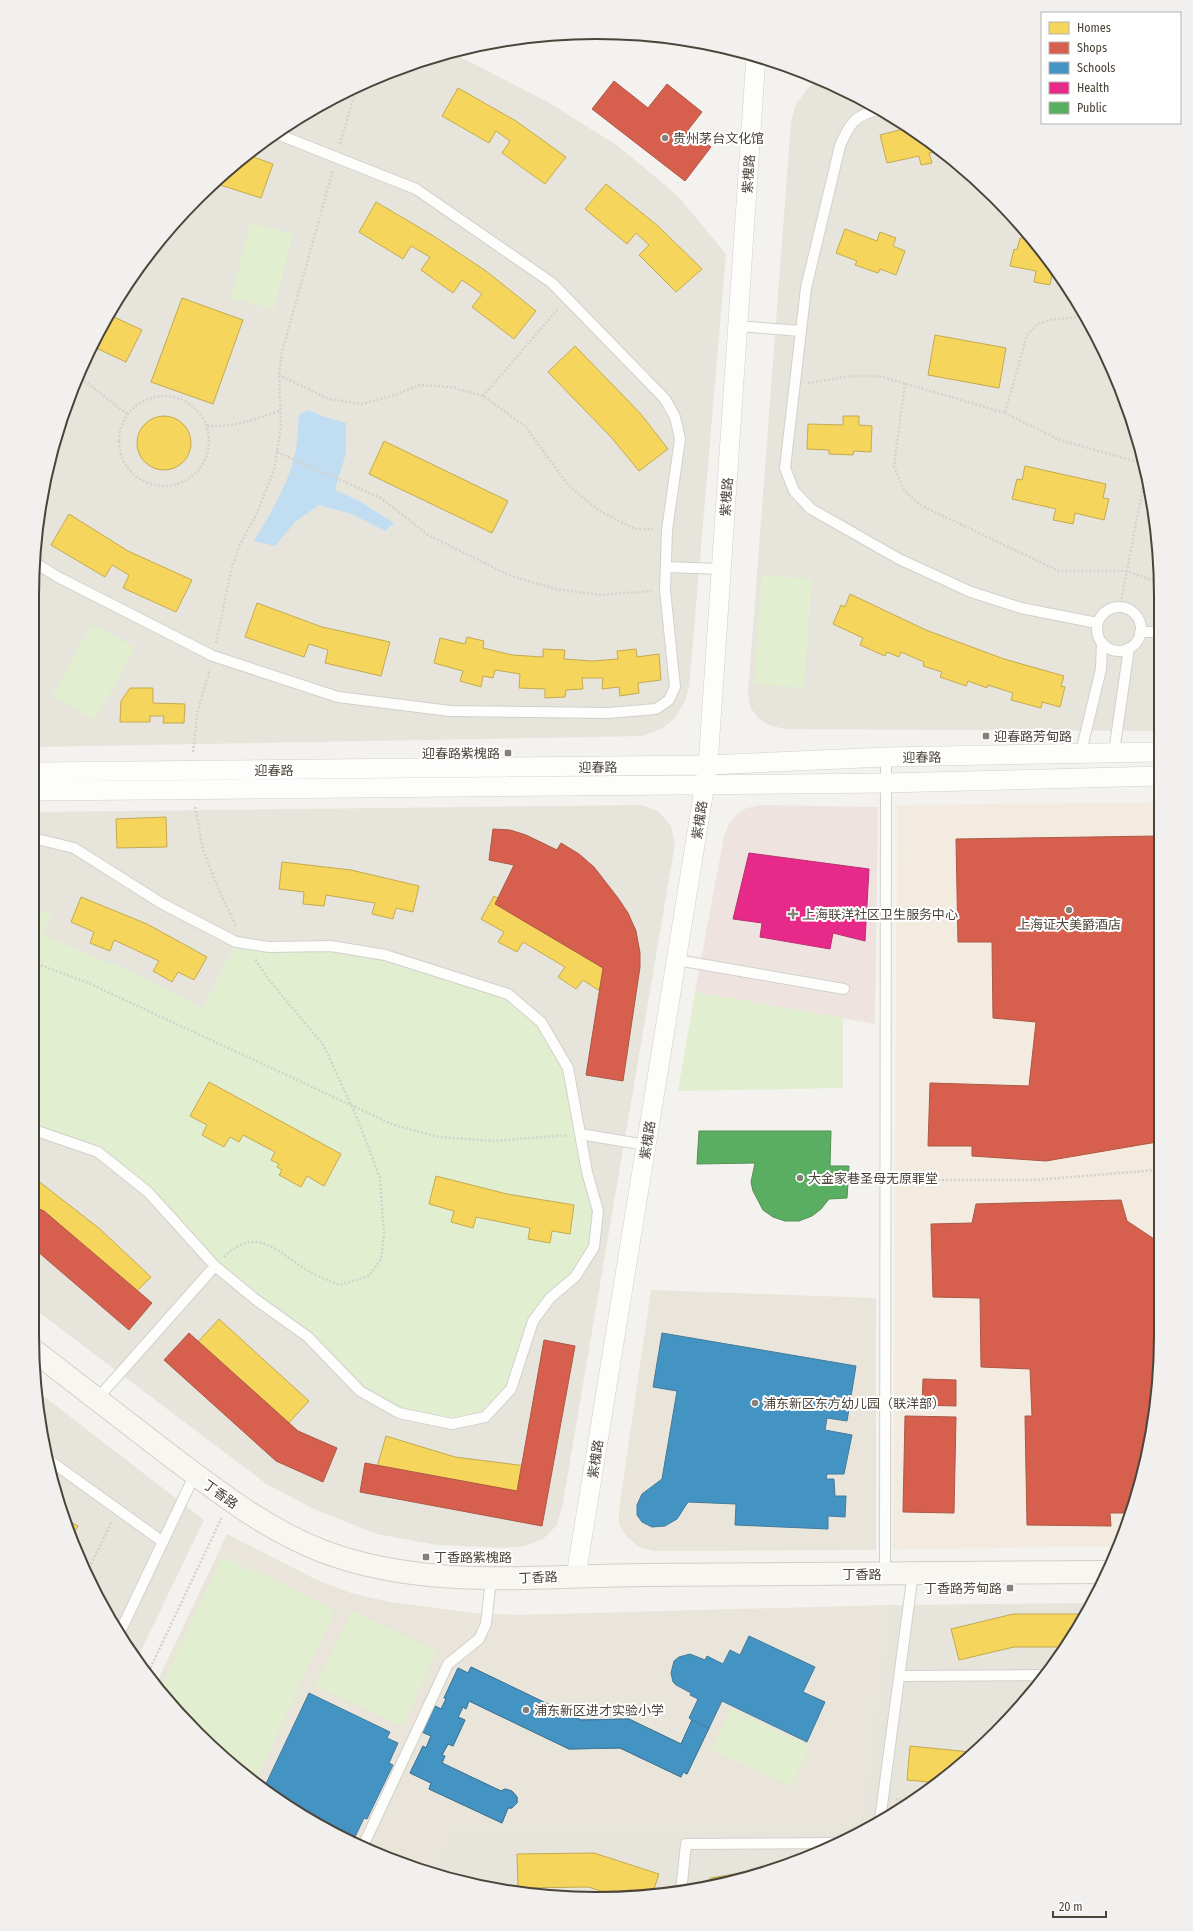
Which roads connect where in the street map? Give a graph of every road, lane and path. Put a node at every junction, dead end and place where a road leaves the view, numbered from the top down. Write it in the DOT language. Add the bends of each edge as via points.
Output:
graph roads {
  1 [pos="756,63"];
  2 [pos="355,94"];
  3 [pos="871,112"];
  4 [pos="282,136"];
  5 [pos="337,158"];
  6 [pos="568,299"];
  7 [pos="1078,317"];
  8 [pos="738,326"];
  9 [pos="801,331"];
  10 [pos="279,375"];
  11 [pos="83,380"];
  12 [pos="905,383"];
  13 [pos="795,386"];
  14 [pos="483,396"];
  15 [pos="280,410"];
  16 [pos="1005,413"];
  17 [pos="127,414"];
  18 [pos="207,426"];
  19 [pos="277,452"];
  20 [pos="1137,462"];
  21 [pos="1143,488"];
  22 [pos="667,530"];
  23 [pos="40,566"];
  24 [pos="666,567"];
  25 [pos="721,569"];
  26 [pos="1127,571"];
  27 [pos="1154,581"];
  28 [pos="665,590"];
  29 [pos="1120,607"];
  30 [pos="1097,623"];
  31 [pos="1140,632"];
  32 [pos="1154,632"];
  33 [pos="1102,643"];
  34 [pos="1129,648"];
  35 [pos="213,656"];
  36 [pos="1081,752"];
  37 [pos="1114,752"];
  38 [pos="1154,752"];
  39 [pos="886,757"];
  40 [pos="39,772"];
  41 [pos="706,774"];
  42 [pos="1154,776"];
  43 [pos="192,780"];
  44 [pos="887,783"];
  45 [pos="39,791"];
  46 [pos="39,839"];
  47 [pos="244,943"];
  48 [pos="677,960"];
  49 [pos="39,965"];
  50 [pos="844,989"];
  51 [pos="352,1106"];
  52 [pos="39,1132"];
  53 [pos="580,1134"];
  54 [pos="646,1146"];
  55 [pos="1154,1170"];
  56 [pos="886,1181"];
  57 [pos="215,1266"];
  58 [pos="40,1355"];
  59 [pos="97,1399"];
  60 [pos="55,1464"];
  61 [pos="195,1474"];
  62 [pos="230,1501"];
  63 [pos="118,1509"];
  64 [pos="163,1542"];
  65 [pos="90,1567"];
  66 [pos="1101,1572"];
  67 [pos="913,1573"];
  68 [pos="885,1574"];
  69 [pos="576,1576"];
  70 [pos="491,1579"];
  71 [pos="122,1627"];
  72 [pos="150,1668"];
  73 [pos="1038,1675"];
  74 [pos="900,1676"];
  75 [pos="881,1813"];
  76 [pos="365,1842"];
  77 [pos="825,1843"];
  78 [pos="682,1885"];
  1 -- 8 [label="street, 紫槐路"];
  2 -- 5 [label="path"];
  3 -- 9 [label="lane" via="850,125 840,146 806,288"];
  4 -- 5 [label="lane"];
  5 -- 6 [label="lane" via="416,189 552,283"];
  5 -- 10 [label="path" via="282,352"];
  6 -- 14 [label="path"];
  6 -- 22 [label="lane" via="665,400 676,417 680,438"];
  7 -- 16 [label="path" via="1038,324 1027,335"];
  8 -- 9 [label="lane"];
  8 -- 25 [label="street, 紫槐路"];
  9 -- 13 [label="lane"];
  10 -- 14 [label="path" via="329,399 362,404 420,385 451,387"];
  10 -- 15 [label="path"];
  11 -- 17 [label="path"];
  12 -- 13 [label="path" via="879,376 850,376"];
  12 -- 16 [label="path"];
  12 -- 26 [label="path" via="894,467 904,490 920,505 1059,571"];
  13 -- 30 [label="lane" via="785,468 794,491 811,509 899,559 971,592 1021,608"];
  14 -- 22 [label="path" via="525,426 568,485 598,510 634,529"];
  15 -- 18 [label="path" via="251,422 226,427"];
  15 -- 19 [label="path" via="281,426"];
  16 -- 20 [label="path" via="1060,440"];
  17 -- 18 [label="path" via="138,403 150,397 165,395 193,405"];
  17 -- 18 [label="path" via="120,426 120,455 127,468 137,478 166,487 181,483 195,475 205,462 210,448"];
  19 -- 28 [label="path" via="381,498 428,534 511,576 556,589 600,595"];
  19 -- 35 [label="path" via="274,470 257,513 239,546"];
  21 -- 26 [label="path"];
  22 -- 24 [label="lane"];
  23 -- 35 [label="lane"];
  24 -- 25 [label="lane"];
  24 -- 28 [label="lane"];
  25 -- 41 [label="street, 紫槐路"];
  26 -- 27 [label="path"];
  26 -- 29 [label="path"];
  28 -- 35 [label="lane" via="675,687 669,700 656,710 608,713 450,711 338,697"];
  29 -- 30 [label="lane" via="1106,611"];
  29 -- 31 [label="lane" via="1133,613 1140,625"];
  30 -- 33 [label="lane" via="1098,637"];
  31 -- 32 [label="lane"];
  31 -- 34 [label="lane"];
  33 -- 34 [label="lane" via="1115,651"];
  33 -- 36 [label="lane" via="1100,669"];
  34 -- 37 [label="lane"];
  35 -- 43 [label="path" via="198,710"];
  36 -- 37 [label="street, 迎春路"];
  36 -- 39 [label="street, 迎春路"];
  37 -- 38 [label="street, 迎春路"];
  39 -- 41 [label="street, 迎春路"];
  39 -- 44 [label="lane"];
  40 -- 43 [label="street, 迎春路"];
  41 -- 43 [label="street, 迎春路"];
  41 -- 44 [label="street, 迎春路"];
  41 -- 48 [label="street, 紫槐路"];
  42 -- 44 [label="street, 迎春路"];
  43 -- 45 [label="street, 迎春路"];
  43 -- 47 [label="path" via="203,850"];
  44 -- 56 [label="lane"];
  46 -- 47 [label="lane" via="74,848 161,904 236,942"];
  47 -- 51 [label="path" via="269,980 324,1046"];
  47 -- 53 [label="lane" via="269,947 331,946 385,955 508,994 541,1022 568,1068"];
  48 -- 50 [label="lane"];
  48 -- 54 [label="street, 紫槐路"];
  49 -- 51 [label="path" via="86,982"];
  51 -- 53 [label="path" via="394,1125 440,1137 494,1140"];
  51 -- 57 [label="path" via="380,1178 384,1234 382,1259 369,1276 340,1285 312,1272 275,1246 251,1241 233,1248"];
  52 -- 57 [label="lane" via="98,1152 148,1192"];
  53 -- 54 [label="lane"];
  53 -- 57 [label="lane" via="598,1211 594,1247 575,1277 550,1298 533,1321 511,1388 485,1417 452,1424 399,1413 360,1392 308,1337"];
  54 -- 69 [label="street, 紫槐路"];
  55 -- 56 [label="path" via="1034,1180"];
  56 -- 68 [label="lane"];
  57 -- 59 [label="lane"];
  58 -- 59 [label="street, 丁香路"];
  59 -- 61 [label="street, 丁香路"];
  60 -- 63 [label="lane"];
  61 -- 62 [label="street, 丁香路"];
  61 -- 64 [label="lane"];
  62 -- 70 [label="street, 丁香路" via="275,1530 322,1551 371,1566 425,1576"];
  62 -- 72 [label="path"];
  63 -- 64 [label="lane"];
  63 -- 65 [label="path"];
  64 -- 71 [label="lane"];
  66 -- 67 [label="street, 丁香路"];
  67 -- 68 [label="street, 丁香路"];
  67 -- 74 [label="lane"];
  68 -- 69 [label="street, 丁香路"];
  69 -- 70 [label="street, 丁香路"];
  70 -- 76 [label="lane" via="486,1624 479,1639 448,1664"];
  73 -- 74 [label="lane"];
  74 -- 75 [label="lane"];
  77 -- 78 [label="lane" via="686,1844"];
}
